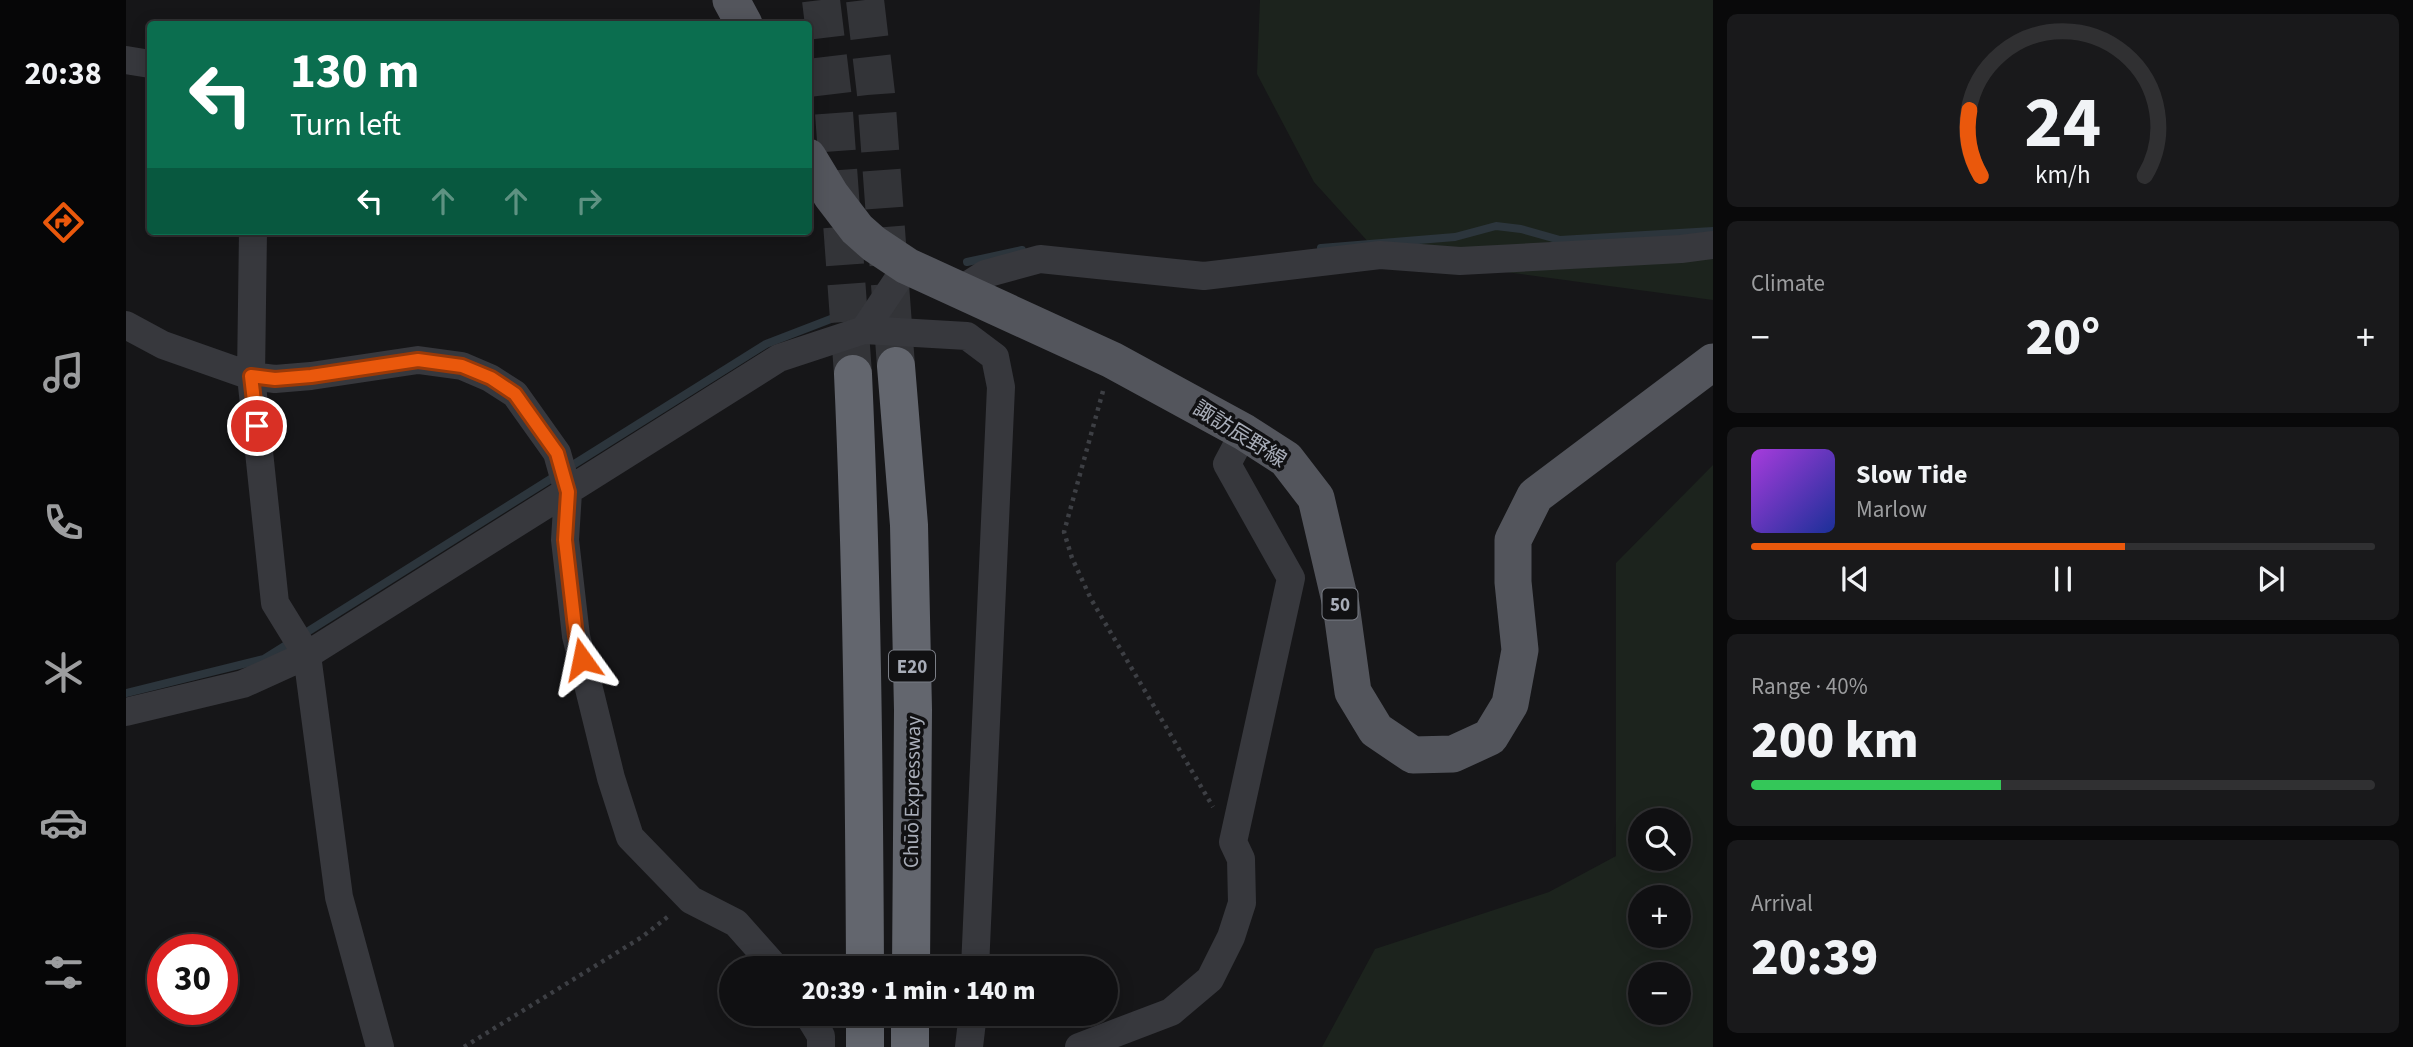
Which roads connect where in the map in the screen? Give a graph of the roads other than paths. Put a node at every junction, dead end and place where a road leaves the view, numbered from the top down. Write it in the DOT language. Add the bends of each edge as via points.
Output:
graph roads {
  1 [pos="731,0"];
  2 [pos="742,21"];
  3 [pos="126,60"];
  4 [pos="147,64"];
  5 [pos="812,164"];
  6 [pos="253,235"];
  7 [pos="1713,245"];
  8 [pos="907,266"];
  9 [pos="960,290"];
  10 [pos="126,325"];
  11 [pos="864,330"];
  12 [pos="1713,362"];
  13 [pos="896,366"];
  14 [pos="853,374"];
  15 [pos="251,376"];
  16 [pos="1244,432"];
  17 [pos="568,492"];
  18 [pos="307,655"];
  19 [pos="126,712"];
  20 [pos="765,956"];
  21 [pos="865,956"];
  22 [pos="911,956"];
  23 [pos="976,956"];
  24 [pos="815,1026"];
  25 [pos="865,1026"];
  26 [pos="910,1026"];
  27 [pos="972,1026"];
  28 [pos="380,1047"];
  29 [pos="821,1047"];
  30 [pos="865,1047"];
  31 [pos="910,1047"];
  32 [pos="970,1047"];
  33 [pos="1079,1047"];
  1 -- 2 [label="main road"];
  3 -- 4 [label="street"];
  5 -- 8 [label="main road, 諏訪辰野線 / 50" via="857,229"];
  6 -- 15 [label="street"];
  7 -- 9 [label="street" via="1460,261 1381,255 1204,276 1040,259 985,274"];
  8 -- 9 [label="main road, 諏訪辰野線 / 50"];
  8 -- 11 [label="street"];
  9 -- 16 [label="main road, 諏訪辰野線 / 50" via="1112,360"];
  10 -- 15 [label="street" via="163,345"];
  11 -- 17 [label="street" via="779,358"];
  11 -- 23 [label="street" via="967,337 995,357 1002,387"];
  12 -- 16 [label="main road, 諏訪辰野線 / 50" via="1535,496 1513,540 1520,650 1510,704 1490,737 1453,754 1413,755 1376,730 1353,692 1340,605 1316,498 1286,459"];
  13 -- 22 [label="highway, Chūō Expressway / E20" via="909,538"];
  14 -- 21 [label="highway, E20" via="864,688"];
  15 -- 17 [label="street" via="311,376 418,360 462,366 515,394 557,453"];
  15 -- 18 [label="street" via="275,603"];
  16 -- 33 [label="street" via="1227,464 1291,578 1233,842 1241,859 1242,903 1210,979 1171,1012"];
  17 -- 18 [label="street"];
  17 -- 20 [label="street" via="565,540 576,636 629,837 691,900 736,923"];
  18 -- 19 [label="street" via="243,684"];
  18 -- 28 [label="street" via="339,897"];
  24 -- 29 [label="street"];
  25 -- 30 [label="highway"];
  26 -- 31 [label="highway"];
  27 -- 32 [label="street"];
}
